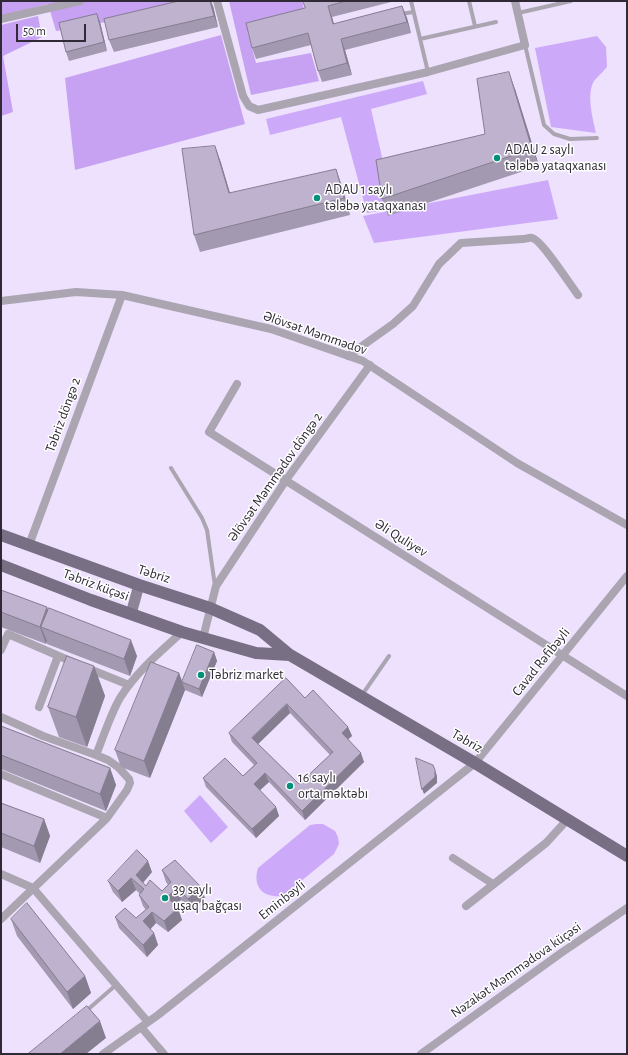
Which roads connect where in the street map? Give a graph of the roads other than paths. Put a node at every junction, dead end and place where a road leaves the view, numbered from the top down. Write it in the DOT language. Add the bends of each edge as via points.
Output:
graph roads {
  1 [pos="80,1"];
  2 [pos="217,1"];
  3 [pos="411,1"];
  4 [pos="469,1"];
  5 [pos="515,1"];
  6 [pos="570,1"];
  7 [pos="413,12"];
  8 [pos="517,13"];
  9 [pos="398,15"];
  10 [pos="1,19"];
  11 [pos="496,22"];
  12 [pos="475,26"];
  13 [pos="420,40"];
  14 [pos="525,45"];
  15 [pos="428,72"];
  16 [pos="597,138"];
  17 [pos="122,295"];
  18 [pos="578,295"];
  19 [pos="1,301"];
  20 [pos="348,356"];
  21 [pos="370,365"];
  22 [pos="237,384"];
  23 [pos="171,468"];
  24 [pos="286,480"];
  25 [pos="627,525"];
  26 [pos="1,535"];
  27 [pos="29,544"];
  28 [pos="1,565"];
  29 [pos="627,576"];
  30 [pos="139,585"];
  31 [pos="216,586"];
  32 [pos="210,608"];
  33 [pos="131,614"];
  34 [pos="182,632"];
  35 [pos="4,633"];
  36 [pos="203,638"];
  37 [pos="1,650"];
  38 [pos="290,655"];
  39 [pos="58,656"];
  40 [pos="389,656"];
  41 [pos="562,656"];
  42 [pos="129,685"];
  43 [pos="361,696"];
  44 [pos="627,696"];
  45 [pos="39,707"];
  46 [pos="1,717"];
  47 [pos="96,755"];
  48 [pos="475,763"];
  49 [pos="1,774"];
  50 [pos="107,818"];
  51 [pos="567,820"];
  52 [pos="627,856"];
  53 [pos="453,858"];
  54 [pos="1,874"];
  55 [pos="493,884"];
  56 [pos="34,888"];
  57 [pos="466,906"];
  58 [pos="627,908"];
  59 [pos="1,919"];
  60 [pos="116,985"];
  61 [pos="83,1014"];
  62 [pos="145,1024"];
  63 [pos="103,1054"];
  64 [pos="164,1054"];
  65 [pos="421,1054"];
  1 -- 10 [label="street"];
  2 -- 15 [label="street" via="243,96 249,106 258,110"];
  3 -- 7 [label="lane"];
  4 -- 12 [label="lane"];
  5 -- 8 [label="street"];
  6 -- 8 [label="lane"];
  7 -- 9 [label="lane"];
  7 -- 13 [label="lane"];
  8 -- 14 [label="street"];
  11 -- 12 [label="lane"];
  12 -- 13 [label="lane"];
  13 -- 15 [label="lane"];
  14 -- 15 [label="street"];
  14 -- 16 [label="lane" via="544,125 554,134 570,139"];
  17 -- 19 [label="street, Əlövsət Məmmədov" via="76,292"];
  17 -- 20 [label="street, Əlövsət Məmmədov" via="271,329"];
  17 -- 27 [label="street, Təbriz döngə 2"];
  18 -- 20 [label="street" via="544,248 532,237 523,240 461,242 439,264 413,306 393,324"];
  20 -- 21 [label="street, Əlövsət Məmmədov"];
  21 -- 24 [label="street, Əlövsət Məmmədov döngə 2"];
  21 -- 25 [label="street, Əlövsət Məmmədov" via="517,463"];
  22 -- 24 [label="street, Əli Quliyev" via="209,432"];
  23 -- 31 [label="lane" via="207,530"];
  24 -- 31 [label="street, Əlövsət Məmmədov döngə 2"];
  24 -- 41 [label="street, Əli Quliyev"];
  26 -- 27 [label="main road, Təbriz"];
  27 -- 30 [label="main road, Təbriz"];
  28 -- 33 [label="main road, Təbriz küçəsi"];
  29 -- 41 [label="street, Cavad Rəfibəyli"];
  30 -- 32 [label="main road, Təbriz"];
  30 -- 33 [label="main road"];
  31 -- 32 [label="street, Əlövsət Məmmədov döngə 2"];
  32 -- 36 [label="street, Əlövsət Məmmədov döngə 2"];
  32 -- 38 [label="main road, Təbriz" via="260,630"];
  33 -- 34 [label="main road, Təbriz küçəsi"];
  34 -- 36 [label="main road, Təbriz"];
  34 -- 42 [label="street"];
  35 -- 37 [label="street"];
  35 -- 39 [label="street"];
  36 -- 38 [label="main road, Təbriz" via="256,653"];
  38 -- 43 [label="main road, Təbriz"];
  39 -- 42 [label="street"];
  39 -- 45 [label="street"];
  40 -- 43 [label="lane"];
  41 -- 44 [label="street, Əli Quliyev"];
  41 -- 48 [label="street, Cavad Rəfibəyli"];
  42 -- 47 [label="street" via="120,698"];
  43 -- 48 [label="main road, Təbriz"];
  46 -- 47 [label="street" via="43,736"];
  47 -- 50 [label="street" via="118,767 130,779 127,790"];
  48 -- 51 [label="main road, Təbriz"];
  48 -- 62 [label="street, Eminbəyli"];
  49 -- 50 [label="street"];
  50 -- 56 [label="street"];
  51 -- 52 [label="main road, Təbriz"];
  51 -- 55 [label="street" via="546,843"];
  53 -- 55 [label="street"];
  54 -- 56 [label="street"];
  55 -- 57 [label="street"];
  56 -- 59 [label="street"];
  56 -- 60 [label="street"];
  58 -- 65 [label="street, Nəzakət Məmmədova küçəsi"];
  60 -- 61 [label="lane"];
  60 -- 62 [label="street"];
  62 -- 63 [label="street, Eminbəyli"];
  62 -- 64 [label="street"];
}
